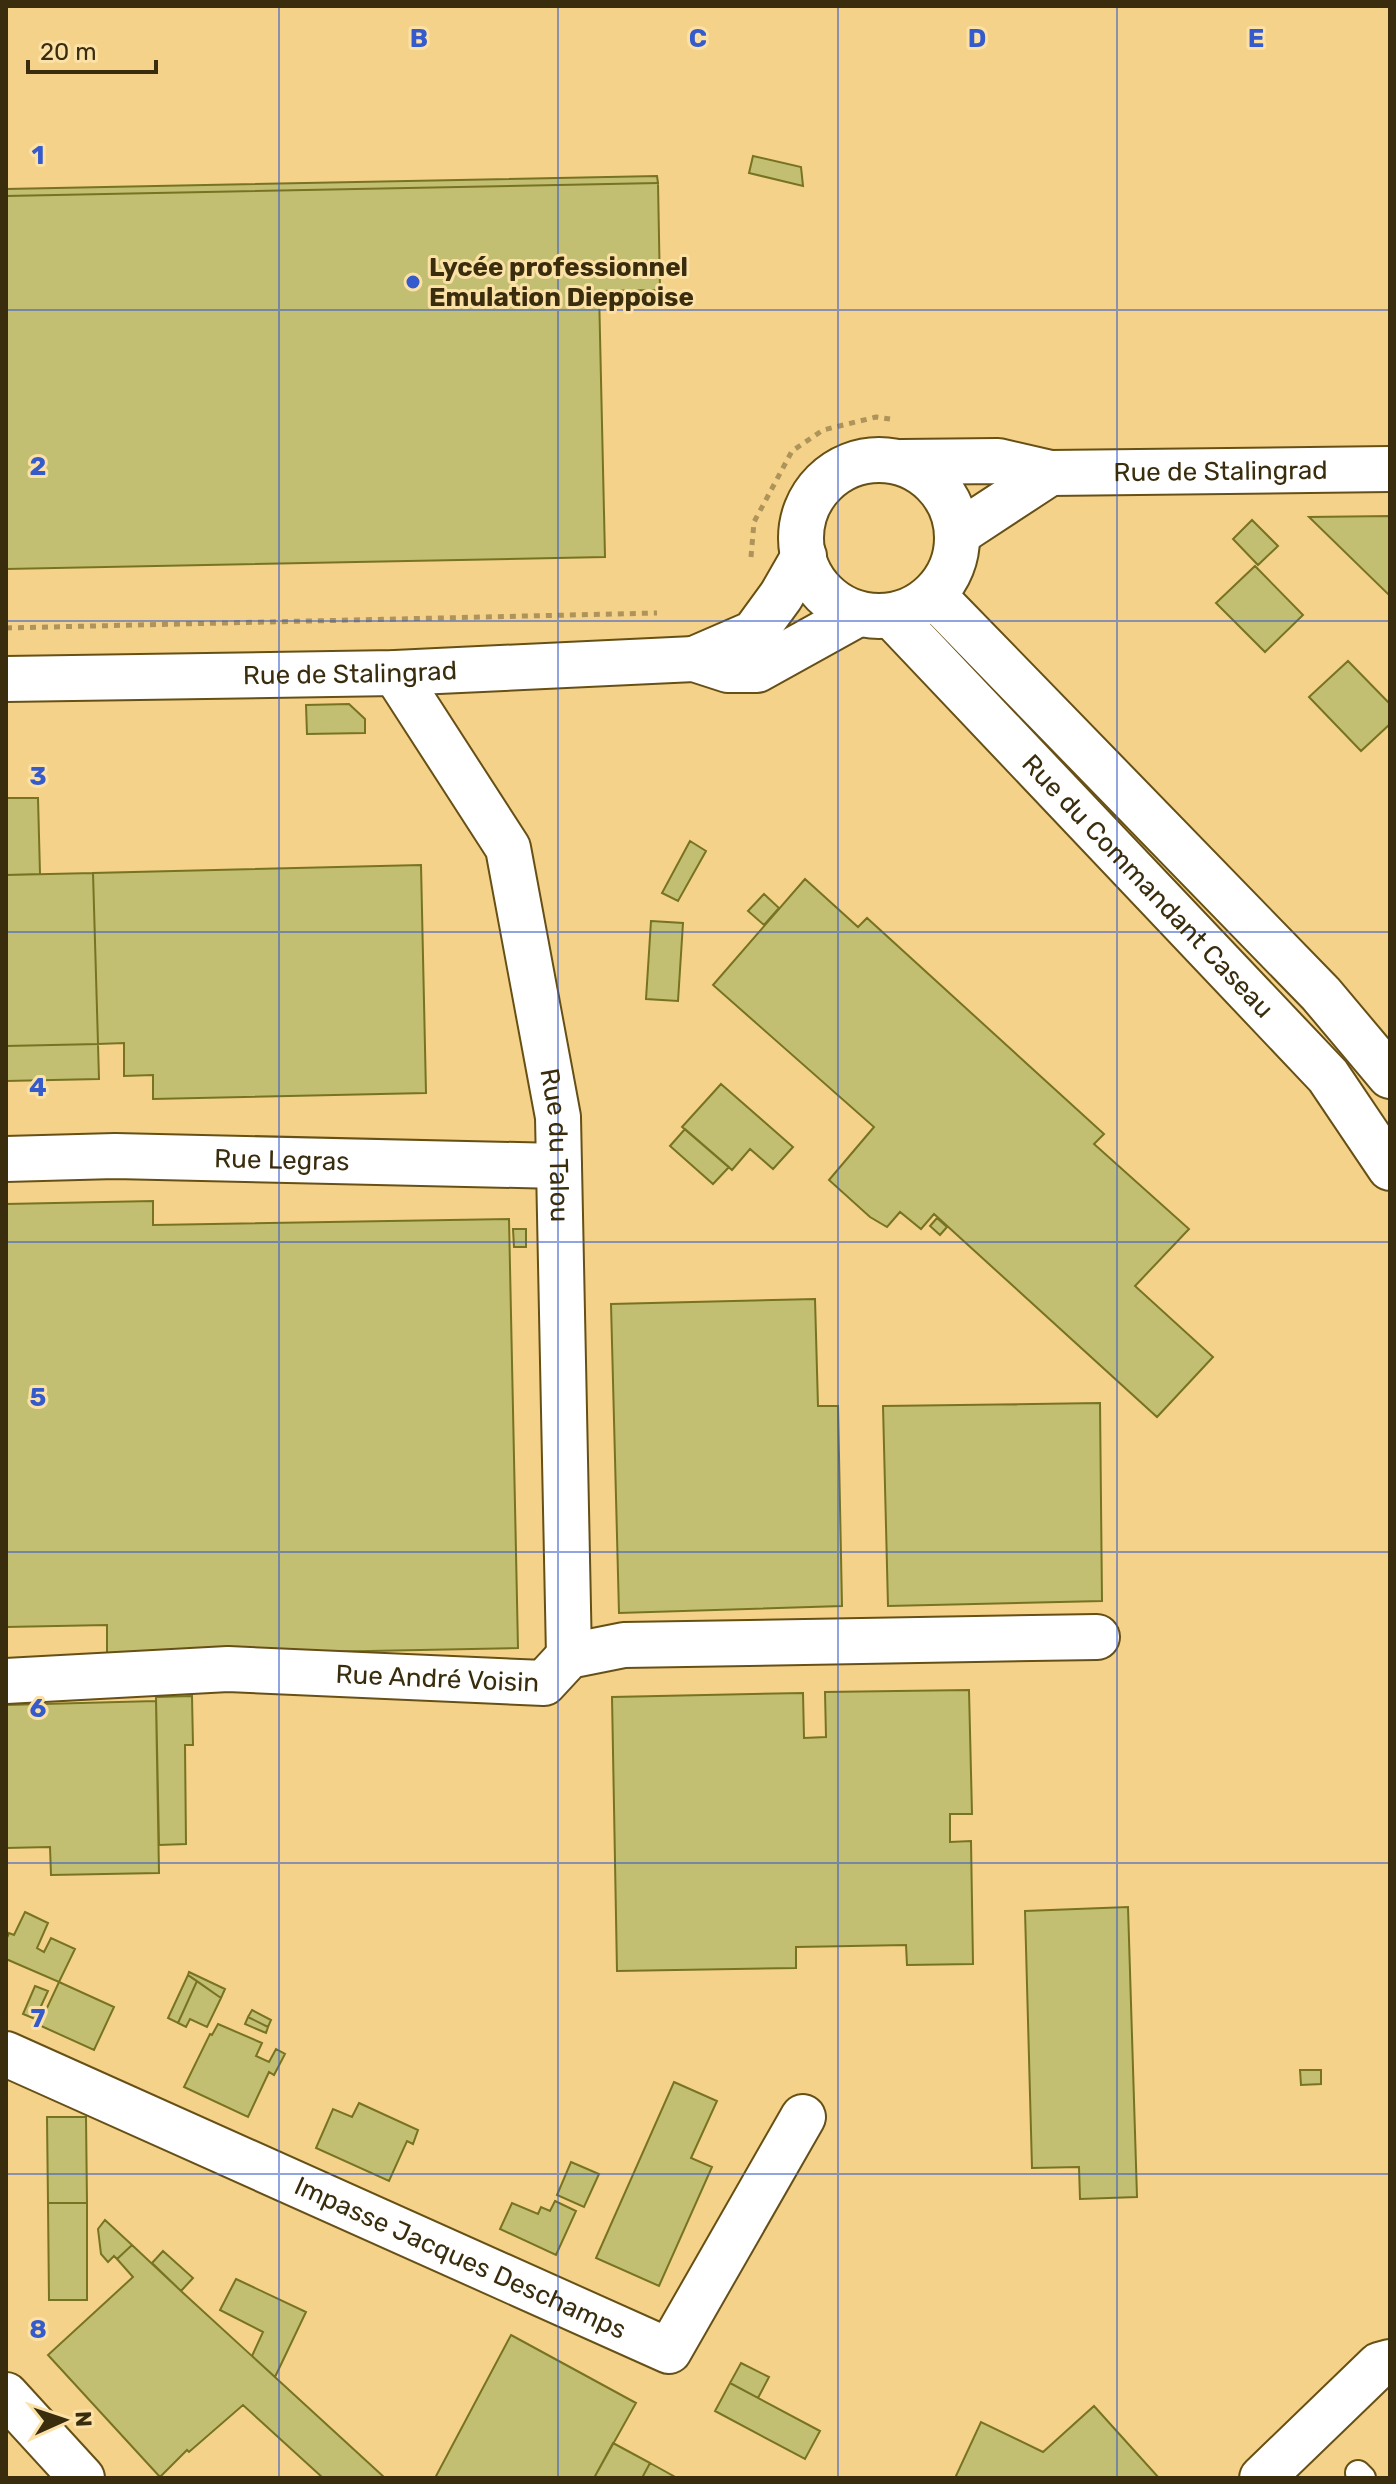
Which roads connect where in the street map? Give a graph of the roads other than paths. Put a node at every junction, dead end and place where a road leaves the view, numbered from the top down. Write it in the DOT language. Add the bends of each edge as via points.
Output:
graph roads {
  1 [pos="903,442"];
  2 [pos="1390,469"];
  3 [pos="1050,473"];
  4 [pos="957,534"];
  5 [pos="804,556"];
  6 [pos="933,595"];
  7 [pos="875,615"];
  8 [pos="694,659"];
  9 [pos="395,673"];
  10 [pos="6,679"];
  11 [pos="1390,1076"];
  12 [pos="6,1159"];
  13 [pos="559,1166"];
  14 [pos="1390,1168"];
  15 [pos="1097,1637"];
  16 [pos="569,1656"];
  17 [pos="6,1681"];
  18 [pos="6,2054"];
  19 [pos="803,2117"];
  20 [pos="1390,2362"];
  21 [pos="6,2395"];
  22 [pos="82,2478"];
  23 [pos="1262,2478"];
  1 -- 3 [label="street, Rue de Stalingrad"];
  1 -- 4 [label="street" via="942,491"];
  1 -- 5 [label="street" via="829,477 812,496 802,520"];
  2 -- 3 [label="street, Rue de Stalingrad"];
  3 -- 4 [label="street"];
  4 -- 6 [label="street" via="956,556"];
  5 -- 7 [label="street" via="821,591 838,605"];
  5 -- 8 [label="street, Rue de Stalingrad" via="754,633"];
  6 -- 7 [label="street" via="918,606"];
  6 -- 11 [label="street, Rue du Commandant Caseau" via="1321,994"];
  7 -- 8 [label="street, Rue de Stalingrad" via="757,670 728,670"];
  7 -- 14 [label="street, Rue du Commandant Caseau" via="1328,1076"];
  8 -- 9 [label="street, Rue de Stalingrad"];
  9 -- 10 [label="street, Rue de Stalingrad"];
  9 -- 13 [label="street, Rue du Talou" via="508,848 558,1117"];
  12 -- 13 [label="street, Rue Legras" via="115,1156"];
  13 -- 16 [label="street, Rue du Talou"];
  15 -- 16 [label="street, Rue André Voisin" via="624,1645"];
  16 -- 17 [label="street, Rue André Voisin" via="544,1683 228,1669"];
  18 -- 19 [label="street, Impasse Jacques Deschamps" via="669,2351"];
  20 -- 23 [label="street" via="1379,2365"];
  21 -- 22 [label="street"];
}
